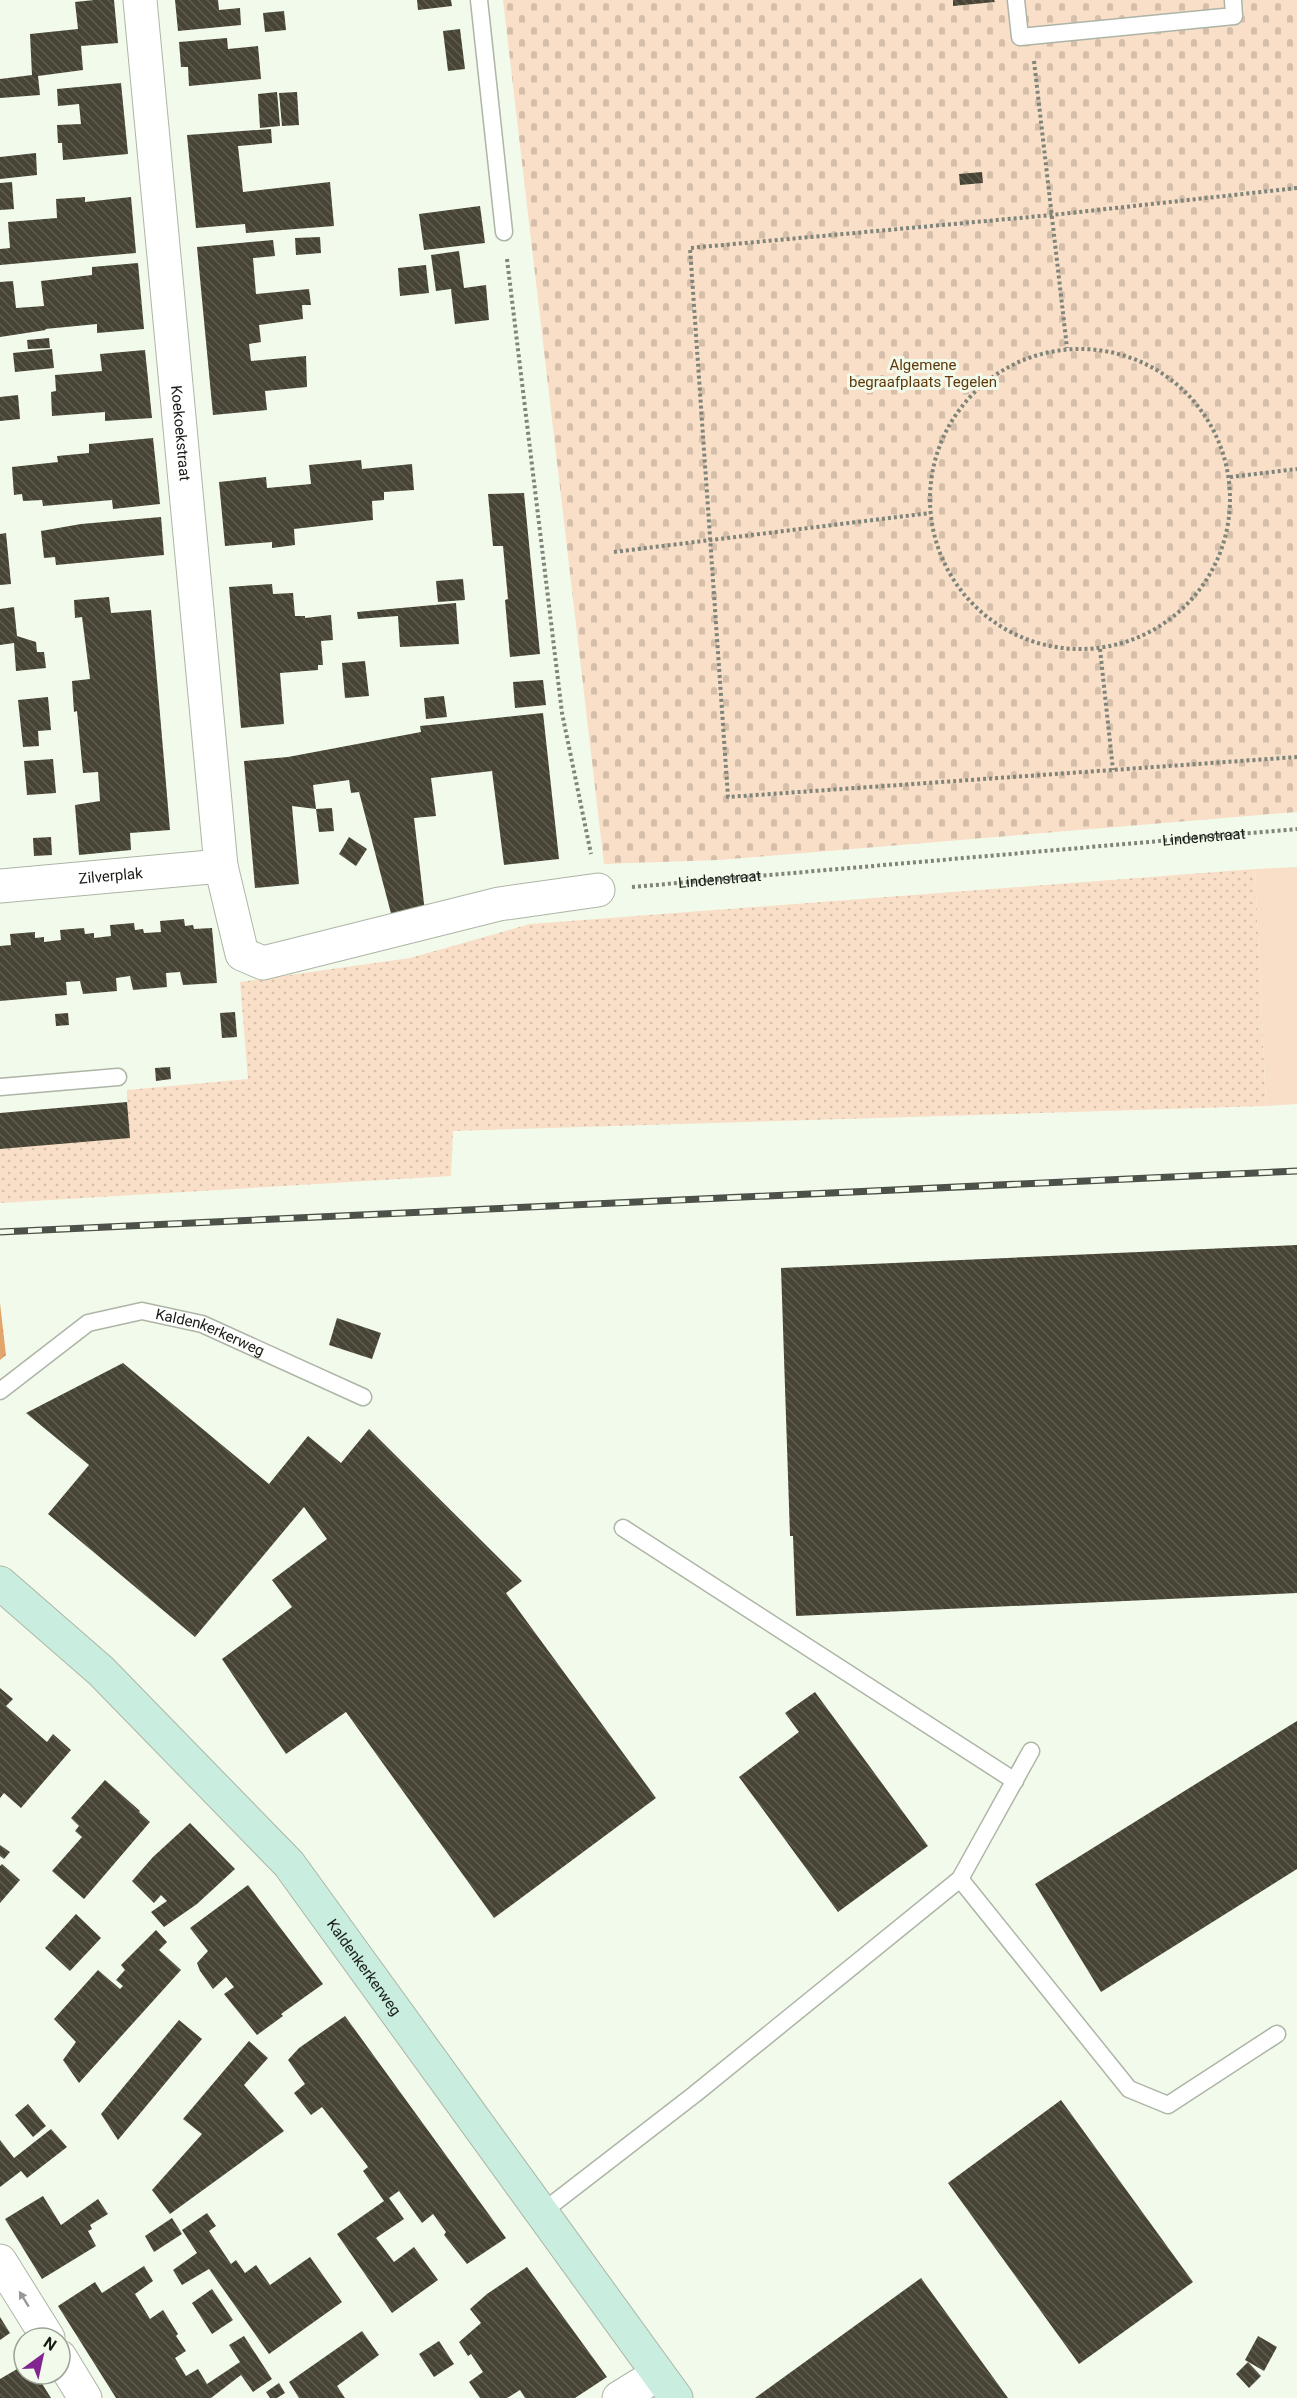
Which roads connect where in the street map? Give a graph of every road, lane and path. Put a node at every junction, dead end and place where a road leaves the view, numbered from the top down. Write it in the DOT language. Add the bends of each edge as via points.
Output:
graph roads {
  1 [pos="140,0"];
  2 [pos="478,0"];
  3 [pos="1016,0"];
  4 [pos="1233,0"];
  5 [pos="1032,37"];
  6 [pos="1297,188"];
  7 [pos="1052,215"];
  8 [pos="504,232"];
  9 [pos="1067,348"];
  10 [pos="1297,469"];
  11 [pos="1230,477"];
  12 [pos="930,513"];
  13 [pos="710,540"];
  14 [pos="614,552"];
  15 [pos="1100,649"];
  16 [pos="1297,757"];
  17 [pos="1113,770"];
  18 [pos="1297,829"];
  19 [pos="221,866"];
  20 [pos="0,886"];
  21 [pos="598,890"];
  22 [pos="118,1077"];
  23 [pos="0,1087"];
  24 [pos="0,1391"];
  25 [pos="363,1397"];
  26 [pos="623,1528"];
  27 [pos="0,1583"];
  28 [pos="1031,1751"];
  29 [pos="1015,1781"];
  30 [pos="960,1879"];
  31 [pos="1278,2034"];
  32 [pos="541,2212"];
  33 [pos="0,2261"];
  34 [pos="41,2326"];
  35 [pos="72,2377"];
  36 [pos="667,2386"];
  37 [pos="85,2398"];
  38 [pos="619,2398"];
  1 -- 19 [label="street, Koekoekstraat"];
  2 -- 8 [label="lane"];
  3 -- 5 [label="lane" via="1020,37"];
  4 -- 5 [label="lane" via="1234,16"];
  5 -- 7 [label="path"];
  6 -- 7 [label="path"];
  7 -- 9 [label="path"];
  7 -- 13 [label="path" via="690,248"];
  8 -- 21 [label="path" via="562,713"];
  9 -- 11 [label="path" via="1112,351 1155,368 1191,396 1216,434"];
  9 -- 12 [label="path" via="1020,360 980,385 950,422 937,455"];
  10 -- 11 [label="path"];
  11 -- 15 [label="path" via="1229,525 1214,570 1185,608 1145,635"];
  12 -- 13 [label="path"];
  12 -- 15 [label="path" via="942,560 952,576 968,600 1006,631 1051,647"];
  13 -- 14 [label="path"];
  13 -- 17 [label="path" via="728,797"];
  15 -- 17 [label="path"];
  16 -- 17 [label="path"];
  18 -- 21 [label="path, Lindenstraat"];
  19 -- 20 [label="street, Zilverplak"];
  19 -- 21 [label="street" via="242,954 262,963 499,904"];
  22 -- 23 [label="lane"];
  24 -- 25 [label="lane, Kaldenkerkerweg" via="88,1323 142,1311 202,1324"];
  26 -- 29 [label="lane"];
  27 -- 32 [label="street, Kaldenkerkerweg" via="101,1671 289,1864"];
  28 -- 29 [label="lane"];
  29 -- 30 [label="lane"];
  30 -- 31 [label="lane" via="1129,2089 1168,2104"];
  30 -- 32 [label="lane" via="695,2094"];
  32 -- 36 [label="street, Kaldenkerkerweg"];
  34 -- 33 [label="street, one-way"];
  35 -- 37 [label="street"];
  36 -- 38 [label="street"];
}
